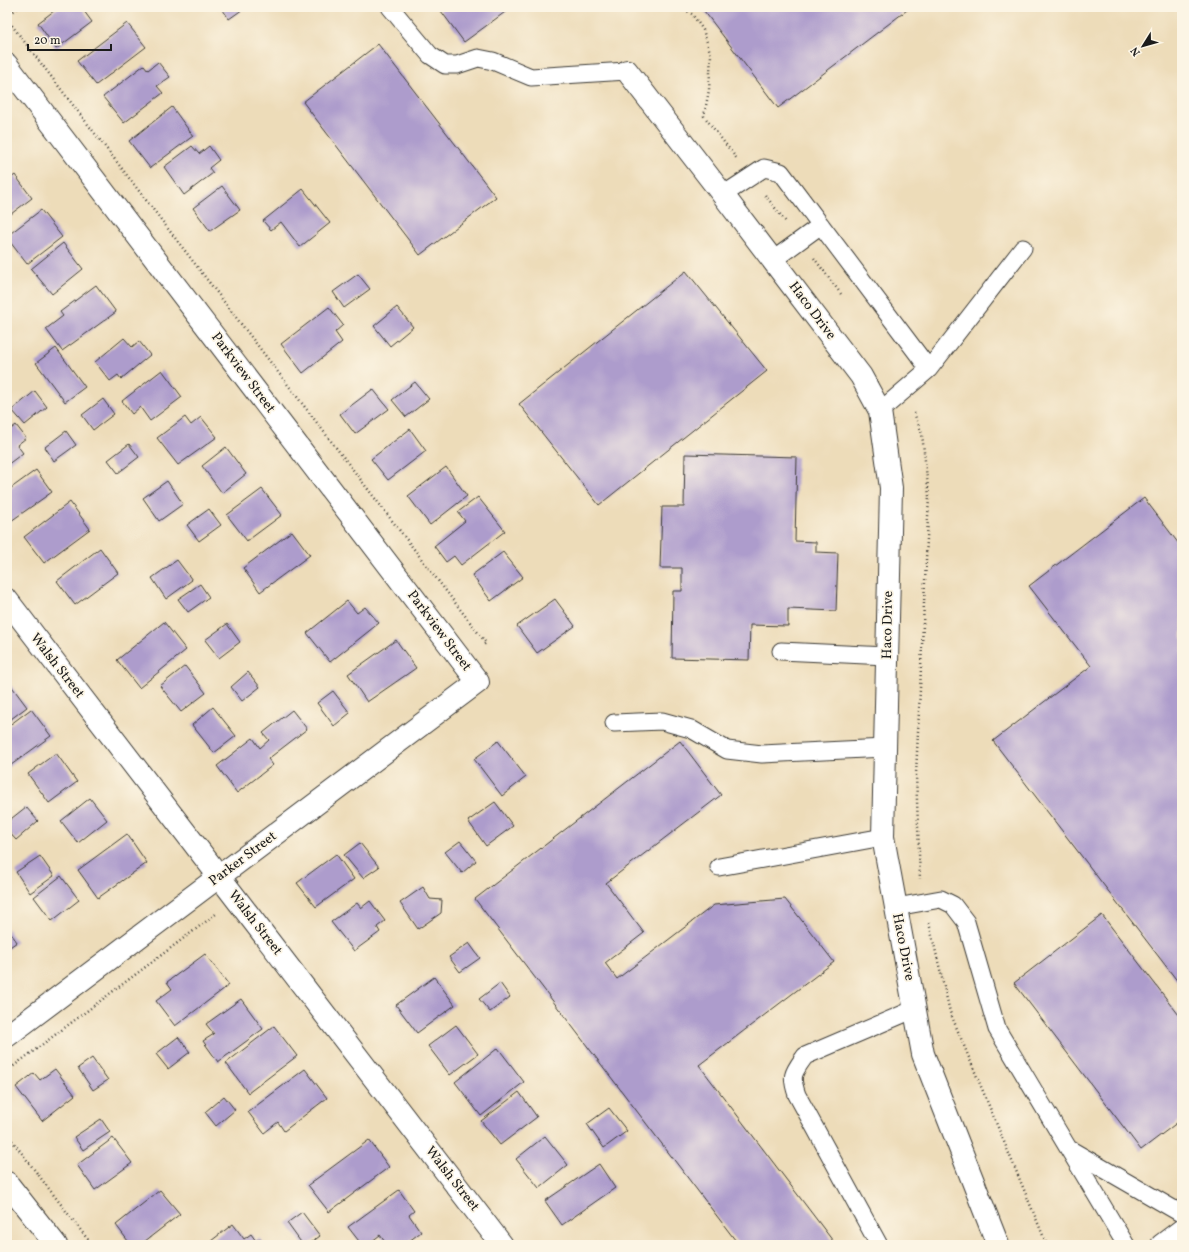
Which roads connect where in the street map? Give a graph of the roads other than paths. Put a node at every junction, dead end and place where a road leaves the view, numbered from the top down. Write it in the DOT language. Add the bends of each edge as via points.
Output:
graph roads {
  1 [pos="390,7"];
  2 [pos="7,65"];
  3 [pos="627,72"];
  4 [pos="724,195"];
  5 [pos="821,224"];
  6 [pos="1024,248"];
  7 [pos="774,260"];
  8 [pos="929,369"];
  9 [pos="880,411"];
  10 [pos="7,600"];
  11 [pos="781,650"];
  12 [pos="887,656"];
  13 [pos="478,682"];
  14 [pos="614,723"];
  15 [pos="885,748"];
  16 [pos="883,837"];
  17 [pos="719,867"];
  18 [pos="219,876"];
  19 [pos="896,907"];
  20 [pos="915,1009"];
  21 [pos="7,1036"];
  22 [pos="1069,1149"];
  23 [pos="7,1183"];
  24 [pos="1182,1214"];
  25 [pos="1182,1230"];
  26 [pos="56,1245"];
  27 [pos="502,1245"];
  28 [pos="879,1245"];
  29 [pos="998,1245"];
  30 [pos="1126,1245"];
  31 [pos="1162,1245"];
  1 -- 3 [label="lane" via="430,55 445,65 457,65 478,58 493,61 531,77"];
  2 -- 13 [label="street, Parkview Street"];
  3 -- 4 [label="street, Haco Drive"];
  4 -- 5 [label="lane" via="764,168 781,172"];
  4 -- 7 [label="street, Haco Drive"];
  5 -- 7 [label="lane"];
  5 -- 8 [label="lane"];
  6 -- 8 [label="lane"];
  7 -- 9 [label="street, Haco Drive" via="861,376"];
  8 -- 9 [label="lane"];
  9 -- 12 [label="street, Haco Drive" via="891,488"];
  10 -- 18 [label="street, Walsh Street"];
  11 -- 12 [label="lane"];
  12 -- 15 [label="street, Haco Drive"];
  13 -- 18 [label="street, Parker Street"];
  14 -- 15 [label="lane" via="662,720 691,729 727,750 762,754"];
  15 -- 16 [label="street, Haco Drive"];
  16 -- 17 [label="lane"];
  16 -- 19 [label="street, Haco Drive"];
  18 -- 21 [label="street, Parker Street"];
  18 -- 27 [label="street, Walsh Street"];
  19 -- 20 [label="street, Haco Drive"];
  19 -- 22 [label="lane" via="941,899 953,905 966,922 998,1029"];
  20 -- 28 [label="lane" via="805,1056 796,1068 792,1080 797,1095"];
  20 -- 29 [label="street, Haco Drive" via="923,1054"];
  22 -- 24 [label="lane"];
  22 -- 30 [label="lane"];
  23 -- 26 [label="street"];
  25 -- 31 [label="street"];
}
